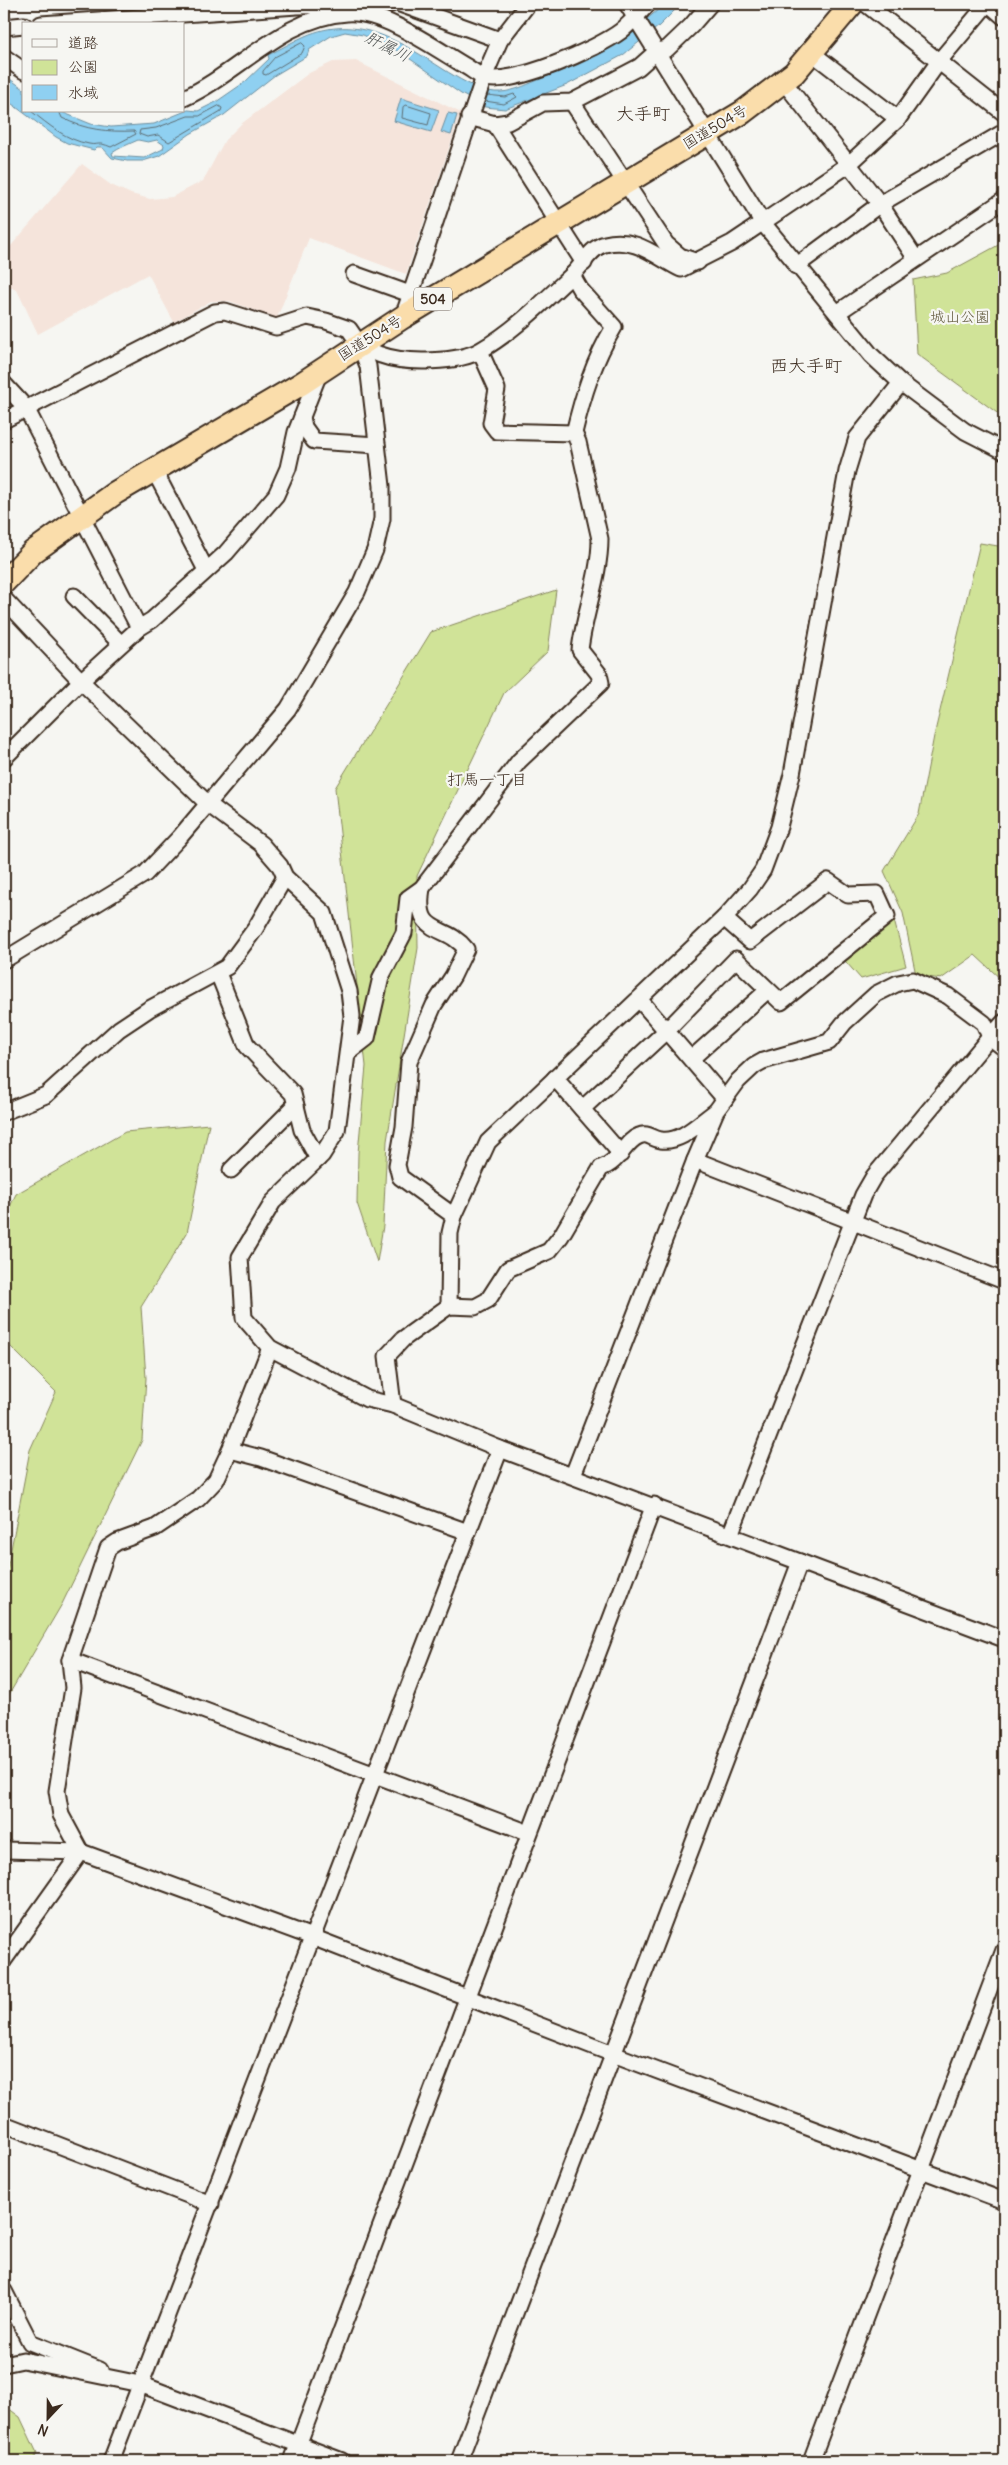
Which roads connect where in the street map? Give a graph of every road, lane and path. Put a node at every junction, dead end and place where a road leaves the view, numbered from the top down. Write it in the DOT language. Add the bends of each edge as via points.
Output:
graph roads {
  1 [pos="391,4"];
  2 [pos="400,4"];
  3 [pos="528,4"];
  4 [pos="648,4"];
  5 [pos="710,4"];
  6 [pos="852,4"];
  7 [pos="866,4"];
  8 [pos="988,4"];
  9 [pos="631,10"];
  10 [pos="107,11"];
  11 [pos="1004,17"];
  12 [pos="51,22"];
  13 [pos="22,25"];
  14 [pos="4,26"];
  15 [pos="500,40"];
  16 [pos="658,52"];
  17 [pos="812,53"];
  18 [pos="4,57"];
  19 [pos="940,60"];
  20 [pos="22,69"];
  21 [pos="484,78"];
  22 [pos="784,82"];
  23 [pos="185,98"];
  24 [pos="572,102"];
  25 [pos="1004,113"];
  26 [pos="469,118"];
  27 [pos="898,119"];
  28 [pos="495,124"];
  29 [pos="708,132"];
  30 [pos="1004,132"];
  31 [pos="848,165"];
  32 [pos="625,182"];
  33 [pos="1004,200"];
  34 [pos="880,204"];
  35 [pos="560,222"];
  36 [pos="763,223"];
  37 [pos="916,259"];
  38 [pos="698,262"];
  39 [pos="584,263"];
  40 [pos="796,266"];
  41 [pos="354,274"];
  42 [pos="572,275"];
  43 [pos="410,294"];
  44 [pos="837,313"];
  45 [pos="403,317"];
  46 [pos="360,345"];
  47 [pos="480,351"];
  48 [pos="321,369"];
  49 [pos="900,383"];
  50 [pos="4,384"];
  51 [pos="26,408"];
  52 [pos="302,417"];
  53 [pos="4,420"];
  54 [pos="574,433"];
  55 [pos="377,445"];
  56 [pos="1004,451"];
  57 [pos="154,470"];
  58 [pos="81,516"];
  59 [pos="206,570"];
  60 [pos="4,582"];
  61 [pos="74,596"];
  62 [pos="4,599"];
  63 [pos="139,628"];
  64 [pos="121,644"];
  65 [pos="81,681"];
  66 [pos="4,758"];
  67 [pos="208,804"];
  68 [pos="285,877"];
  69 [pos="422,888"];
  70 [pos="724,918"];
  71 [pos="4,960"];
  72 [pos="218,973"];
  73 [pos="768,990"];
  74 [pos="639,999"];
  75 [pos="1004,1022"];
  76 [pos="666,1031"];
  77 [pos="990,1037"];
  78 [pos="1004,1048"];
  79 [pos="349,1052"];
  80 [pos="691,1059"];
  81 [pos="555,1078"];
  82 [pos="725,1099"];
  83 [pos="296,1105"];
  84 [pos="582,1109"];
  85 [pos="716,1111"];
  86 [pos="4,1112"];
  87 [pos="621,1154"];
  88 [pos="318,1159"];
  89 [pos="695,1160"];
  90 [pos="231,1170"];
  91 [pos="454,1216"];
  92 [pos="853,1223"];
  93 [pos="1004,1281"];
  94 [pos="449,1306"];
  95 [pos="270,1348"];
  96 [pos="393,1405"];
  97 [pos="500,1449"];
  98 [pos="230,1450"];
  99 [pos="574,1475"];
  100 [pos="654,1505"];
  101 [pos="468,1532"];
  102 [pos="730,1535"];
  103 [pos="800,1562"];
  104 [pos="1004,1639"];
  105 [pos="70,1660"];
  106 [pos="374,1775"];
  107 [pos="530,1833"];
  108 [pos="4,1850"];
  109 [pos="81,1852"];
  110 [pos="312,1937"];
  111 [pos="1004,1950"];
  112 [pos="4,1960"];
  113 [pos="467,1997"];
  114 [pos="613,2054"];
  115 [pos="4,2124"];
  116 [pos="920,2170"];
  117 [pos="1004,2201"];
  118 [pos="212,2204"];
  119 [pos="4,2291"];
  120 [pos="4,2364"];
  121 [pos="122,2379"];
  122 [pos="140,2384"];
  123 [pos="298,2445"];
  124 [pos="111,2461"];
  125 [pos="292,2461"];
  126 [pos="342,2461"];
  127 [pos="459,2461"];
  128 [pos="811,2461"];
  1 -- 10 [label="street"];
  2 -- 15 [label="street"];
  3 -- 15 [label="street"];
  4 -- 9 [label="street"];
  5 -- 16 [label="street" via="691,26"];
  6 -- 17 [label="highway, 国道504号 / 504"];
  7 -- 19 [label="street"];
  8 -- 11 [label="street"];
  8 -- 19 [label="street"];
  9 -- 16 [label="street"];
  9 -- 21 [label="street" via="620,32 529,74"];
  10 -- 12 [label="street"];
  13 -- 14 [label="street"];
  15 -- 21 [label="street"];
  16 -- 24 [label="street" via="639,67"];
  16 -- 29 [label="street"];
  17 -- 22 [label="highway, 国道504号 / 504"];
  17 -- 27 [label="street"];
  18 -- 20 [label="street"];
  19 -- 25 [label="street"];
  19 -- 27 [label="street"];
  21 -- 23 [label="street" via="407,32 377,18 349,12 323,16 295,28 202,90"];
  21 -- 26 [label="street"];
  22 -- 29 [label="highway, 国道504号 / 504" via="743,112"];
  22 -- 31 [label="street"];
  24 -- 28 [label="street" via="543,103 508,122"];
  24 -- 32 [label="street"];
  26 -- 28 [label="street"];
  26 -- 43 [label="street"];
  27 -- 31 [label="street"];
  28 -- 35 [label="street" via="550,213"];
  29 -- 32 [label="highway, 国道504号 / 504"];
  29 -- 36 [label="street"];
  30 -- 34 [label="street"];
  31 -- 34 [label="street"];
  31 -- 36 [label="street"];
  32 -- 35 [label="highway, 国道504号 / 504"];
  32 -- 38 [label="street" via="666,244 680,256"];
  33 -- 37 [label="street"];
  34 -- 37 [label="street"];
  34 -- 40 [label="street"];
  35 -- 39 [label="street"];
  35 -- 45 [label="highway, 国道504号 / 504"];
  36 -- 38 [label="street"];
  36 -- 40 [label="street"];
  37 -- 44 [label="street"];
  38 -- 39 [label="street" via="681,270 643,246 604,244"];
  39 -- 42 [label="street"];
  40 -- 44 [label="street"];
  41 -- 43 [label="street"];
  42 -- 47 [label="street" via="510,330"];
  42 -- 54 [label="street" via="580,289 614,327 596,359"];
  43 -- 45 [label="street"];
  44 -- 49 [label="street" via="871,355"];
  45 -- 46 [label="highway, 国道504号 / 504"];
  46 -- 47 [label="street" via="402,360 454,358"];
  46 -- 48 [label="highway, 国道504号 / 504"];
  46 -- 51 [label="street" via="349,330 326,320 306,317 276,327 225,311 215,312"];
  46 -- 55 [label="street" via="368,366"];
  47 -- 54 [label="street" via="497,388 491,423 497,431"];
  48 -- 52 [label="street"];
  48 -- 57 [label="highway, 国道504号 / 504"];
  49 -- 56 [label="street" via="965,431"];
  49 -- 70 [label="street" via="857,438 847,471 792,774 779,828 763,870"];
  50 -- 51 [label="street"];
  51 -- 53 [label="street"];
  51 -- 58 [label="street"];
  52 -- 55 [label="street" via="304,427 314,441"];
  52 -- 59 [label="street" via="288,468 276,495 251,526"];
  54 -- 69 [label="street" via="600,539 580,650 599,674 601,683 519,761"];
  55 -- 67 [label="street" via="382,519 357,592 288,709"];
  57 -- 58 [label="highway, 国道504号 / 504"];
  57 -- 59 [label="street"];
  58 -- 60 [label="highway, 国道504号 / 504" via="33,552"];
  58 -- 63 [label="street"];
  59 -- 63 [label="street"];
  61 -- 64 [label="street"];
  62 -- 65 [label="street"];
  63 -- 64 [label="street"];
  64 -- 65 [label="street"];
  65 -- 66 [label="street"];
  65 -- 67 [label="street"];
  67 -- 68 [label="street" via="261,844"];
  67 -- 71 [label="street" via="145,874"];
  68 -- 72 [label="street" via="255,929 227,967"];
  68 -- 79 [label="street" via="324,913 349,991 352,1016"];
  69 -- 79 [label="street" via="408,898 404,932 380,977 367,1038"];
  69 -- 91 [label="street" via="421,911 429,926 460,941 466,950 434,1005 409,1062 397,1166 400,1177"];
  70 -- 73 [label="street" via="750,942 828,881 848,894 877,894 887,916 781,1002"];
  70 -- 74 [label="street"];
  72 -- 83 [label="street" via="247,1046 293,1094"];
  72 -- 86 [label="street" via="119,1029 46,1095"];
  73 -- 76 [label="street" via="736,959"];
  73 -- 80 [label="street"];
  74 -- 76 [label="street"];
  74 -- 81 [label="street"];
  75 -- 77 [label="street"];
  76 -- 80 [label="street"];
  76 -- 84 [label="street"];
  77 -- 78 [label="street"];
  77 -- 82 [label="street" via="984,1023 948,996 913,980 898,983 876,994 844,1023 829,1042 763,1061 738,1081"];
  77 -- 92 [label="street" via="874,1176"];
  79 -- 88 [label="street" via="337,1131"];
  80 -- 82 [label="street"];
  81 -- 84 [label="street"];
  81 -- 91 [label="street" via="488,1142"];
  82 -- 85 [label="street"];
  83 -- 88 [label="street" via="302,1130"];
  83 -- 90 [label="street"];
  84 -- 87 [label="street"];
  85 -- 87 [label="street" via="674,1141 659,1140 647,1134 637,1136"];
  85 -- 89 [label="street"];
  87 -- 94 [label="street" via="612,1165 601,1168 549,1251 508,1268 488,1300 482,1304 475,1307"];
  88 -- 95 [label="street" via="273,1202 240,1257 244,1318"];
  89 -- 92 [label="street"];
  89 -- 99 [label="street"];
  91 -- 94 [label="street" via="450,1233"];
  92 -- 93 [label="street"];
  92 -- 102 [label="street"];
  94 -- 96 [label="street" via="403,1339 387,1356"];
  95 -- 96 [label="street" via="367,1399"];
  95 -- 98 [label="street"];
  96 -- 97 [label="street"];
  97 -- 99 [label="street"];
  97 -- 101 [label="street"];
  98 -- 101 [label="street" via="261,1458"];
  98 -- 105 [label="street" via="216,1480 198,1498 155,1528 108,1548"];
  99 -- 100 [label="street"];
  100 -- 102 [label="street"];
  100 -- 107 [label="street"];
  101 -- 106 [label="street"];
  102 -- 103 [label="street"];
  103 -- 104 [label="street"];
  103 -- 114 [label="street"];
  105 -- 106 [label="street"];
  105 -- 109 [label="street" via="73,1688 57,1791 61,1815"];
  106 -- 107 [label="street"];
  106 -- 110 [label="street"];
  107 -- 113 [label="street"];
  108 -- 109 [label="street"];
  109 -- 110 [label="street"];
  109 -- 112 [label="street"];
  110 -- 113 [label="street"];
  110 -- 118 [label="street"];
  111 -- 116 [label="street"];
  113 -- 114 [label="street"];
  113 -- 123 [label="street"];
  114 -- 116 [label="street"];
  114 -- 127 [label="street"];
  115 -- 118 [label="street"];
  116 -- 117 [label="street"];
  116 -- 128 [label="street"];
  118 -- 122 [label="street"];
  119 -- 121 [label="street" via="30,2342"];
  120 -- 121 [label="street" via="23,2360"];
  121 -- 122 [label="street"];
  122 -- 123 [label="street"];
  122 -- 124 [label="street"];
  123 -- 125 [label="street"];
  123 -- 126 [label="street"];
}
